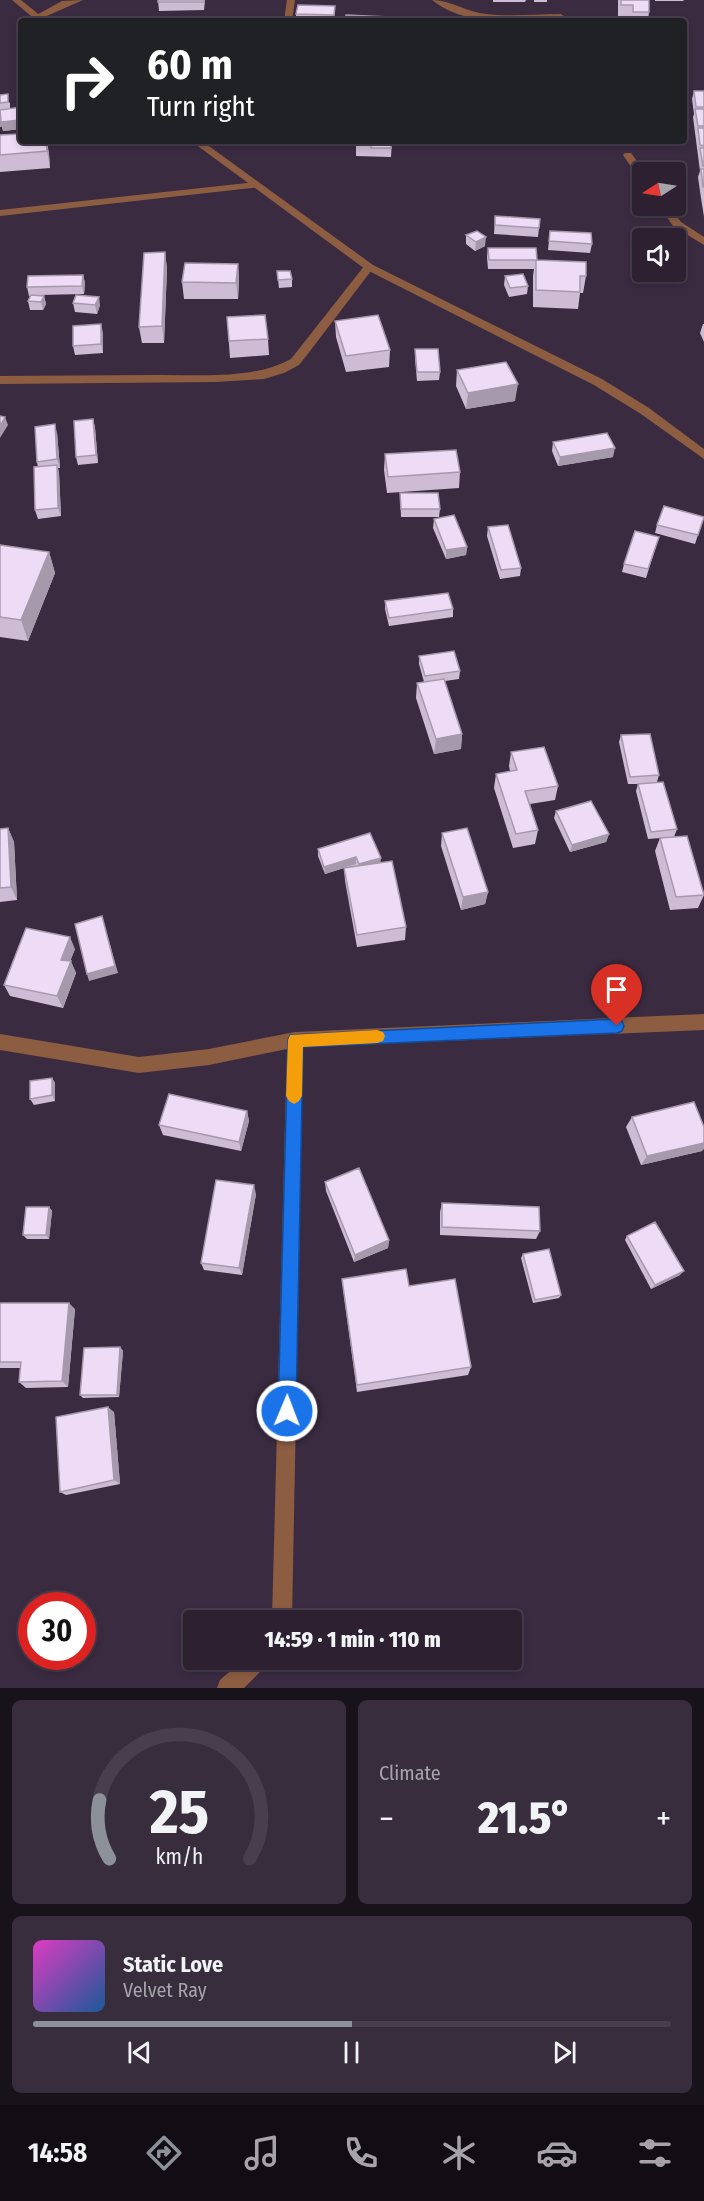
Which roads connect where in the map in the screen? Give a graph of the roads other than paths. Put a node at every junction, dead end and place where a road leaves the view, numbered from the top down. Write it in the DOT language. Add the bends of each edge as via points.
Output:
graph roads {
  1 [pos="16,0"];
  2 [pos="79,0"];
  3 [pos="291,0"];
  4 [pos="436,0"];
  5 [pos="561,17"];
  6 [pos="39,18"];
  7 [pos="42,18"];
  8 [pos="288,18"];
  9 [pos="200,144"];
  10 [pos="628,155"];
  11 [pos="633,162"];
  12 [pos="256,185"];
  13 [pos="0,213"];
  14 [pos="671,216"];
  15 [pos="704,242"];
  16 [pos="369,267"];
  17 [pos="0,380"];
  18 [pos="704,455"];
  19 [pos="704,1023"];
  20 [pos="295,1040"];
  21 [pos="0,1042"];
  22 [pos="282,1610"];
  23 [pos="247,1670"];
  24 [pos="228,1688"];
  1 -- 6 [label="street"];
  2 -- 7 [label="street" via="65,3"];
  3 -- 8 [label="street"];
  4 -- 5 [label="street" via="484,17"];
  9 -- 12 [label="street"];
  10 -- 11 [label="street"];
  12 -- 13 [label="street"];
  12 -- 16 [label="street"];
  14 -- 15 [label="street"];
  16 -- 17 [label="street" via="295,362 264,375"];
  16 -- 18 [label="street" via="598,382"];
  19 -- 20 [label="street"];
  20 -- 21 [label="street" via="209,1057 139,1065"];
  20 -- 22 [label="street"];
  23 -- 24 [label="street"];
}
